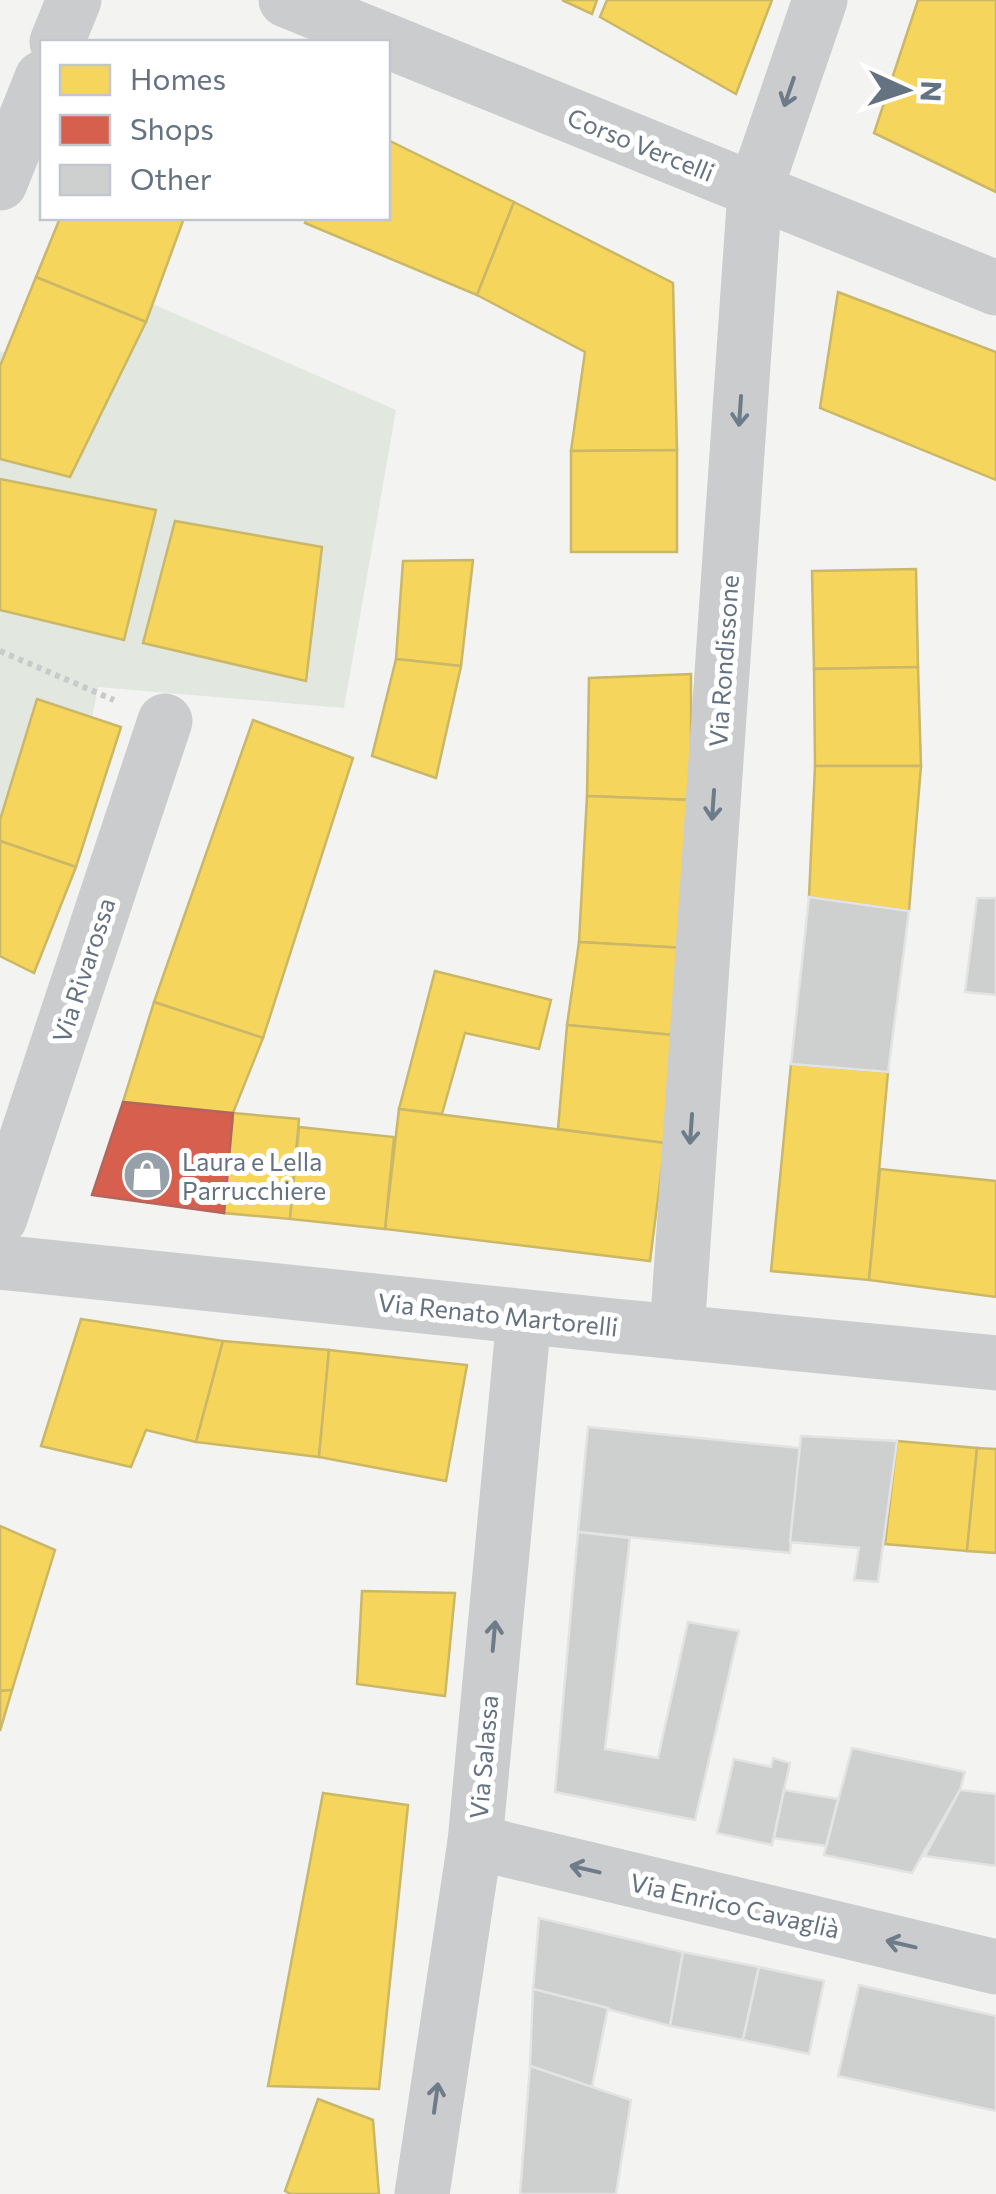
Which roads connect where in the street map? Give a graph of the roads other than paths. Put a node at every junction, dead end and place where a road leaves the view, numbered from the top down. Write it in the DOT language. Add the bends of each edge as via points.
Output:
graph roads {
  1 [pos="74,0"];
  2 [pos="286,0"];
  3 [pos="820,0"];
  4 [pos="58,40"];
  5 [pos="385,40"];
  6 [pos="390,42"];
  7 [pos="40,83"];
  8 [pos="0,183"];
  9 [pos="756,190"];
  10 [pos="996,288"];
  11 [pos="165,722"];
  12 [pos="0,1218"];
  13 [pos="0,1262"];
  14 [pos="524,1317"];
  15 [pos="677,1332"];
  16 [pos="996,1363"];
  17 [pos="474,1842"];
  18 [pos="996,1967"];
  19 [pos="422,2194"];
  1 -- 4 [label="street"];
  2 -- 5 [label="street, Corso Vercelli"];
  3 -- 9 [label="street, Via Rondissone, one-way"];
  6 -- 9 [label="street, Corso Vercelli"];
  7 -- 8 [label="street"];
  9 -- 10 [label="street, Corso Vercelli"];
  9 -- 15 [label="street, Via Rondissone, one-way"];
  11 -- 12 [label="street, Via Rivarossa"];
  13 -- 14 [label="street, Via Renato Martorelli"];
  14 -- 15 [label="street, Via Renato Martorelli"];
  17 -- 14 [label="street, Via Salassa, one-way"];
  15 -- 16 [label="street, Via Renato Martorelli"];
  18 -- 17 [label="street, Via Enrico Cavaglià, one-way"];
  19 -- 17 [label="street, Via Salassa, one-way"];
}
